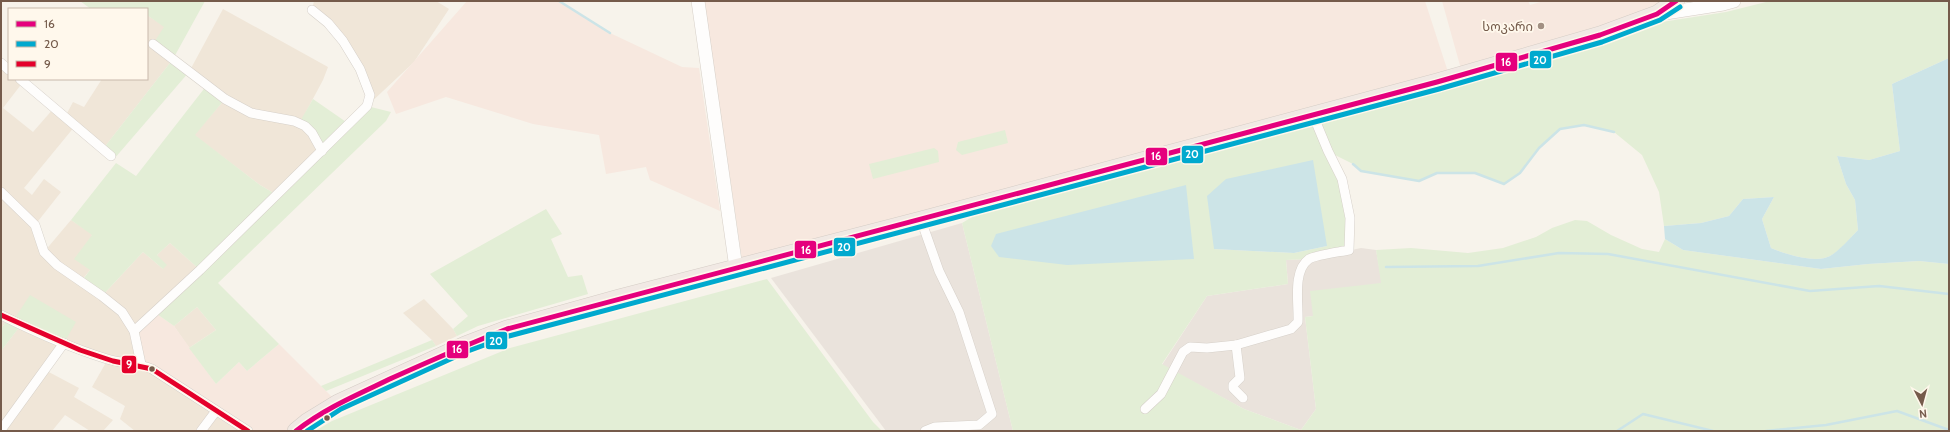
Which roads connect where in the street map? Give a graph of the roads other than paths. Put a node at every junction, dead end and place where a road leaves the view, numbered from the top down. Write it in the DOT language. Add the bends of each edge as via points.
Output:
graph roads {
  1 [pos="698,1"];
  2 [pos="1676,1"];
  3 [pos="1734,1"];
  4 [pos="312,10"];
  5 [pos="1657,14"];
  6 [pos="153,44"];
  7 [pos="21,80"];
  8 [pos="1313,115"];
  9 [pos="322,151"];
  10 [pos="111,156"];
  11 [pos="1,192"];
  12 [pos="921,220"];
  13 [pos="736,268"];
  14 [pos="1,315"];
  15 [pos="134,331"];
  16 [pos="64,343"];
  17 [pos="1236,345"];
  18 [pos="141,364"];
  19 [pos="1243,398"];
  20 [pos="1145,409"];
  21 [pos="216,411"];
  22 [pos="1,430"];
  23 [pos="201,431"];
  24 [pos="248,431"];
  25 [pos="296,431"];
  26 [pos="924,431"];
  1 -- 13 [label="street"];
  2 -- 5 [label="highway"];
  3 -- 5 [label="street"];
  4 -- 9 [label="street" via="328,23 343,41 360,69 370,95 367,106"];
  5 -- 8 [label="highway" via="1600,35"];
  6 -- 9 [label="street" via="225,99 251,113 294,121 305,126"];
  7 -- 10 [label="street"];
  8 -- 12 [label="highway"];
  8 -- 17 [label="street" via="1342,179 1350,218 1349,250 1309,259 1300,270 1298,322 1291,329"];
  9 -- 15 [label="street"];
  11 -- 15 [label="street" via="35,225 44,252 57,266 122,312"];
  12 -- 13 [label="highway"];
  12 -- 26 [label="street" via="938,271 959,312 992,414 979,425"];
  13 -- 25 [label="highway" via="507,329 465,345 338,403"];
  14 -- 16 [label="street" via="34,332"];
  15 -- 18 [label="street"];
  16 -- 18 [label="street" via="108,359"];
  16 -- 22 [label="street"];
  17 -- 19 [label="street" via="1240,378 1233,388"];
  17 -- 20 [label="street" via="1190,347 1184,352 1161,394"];
  18 -- 21 [label="street"];
  21 -- 23 [label="street"];
  21 -- 24 [label="street"];
}
